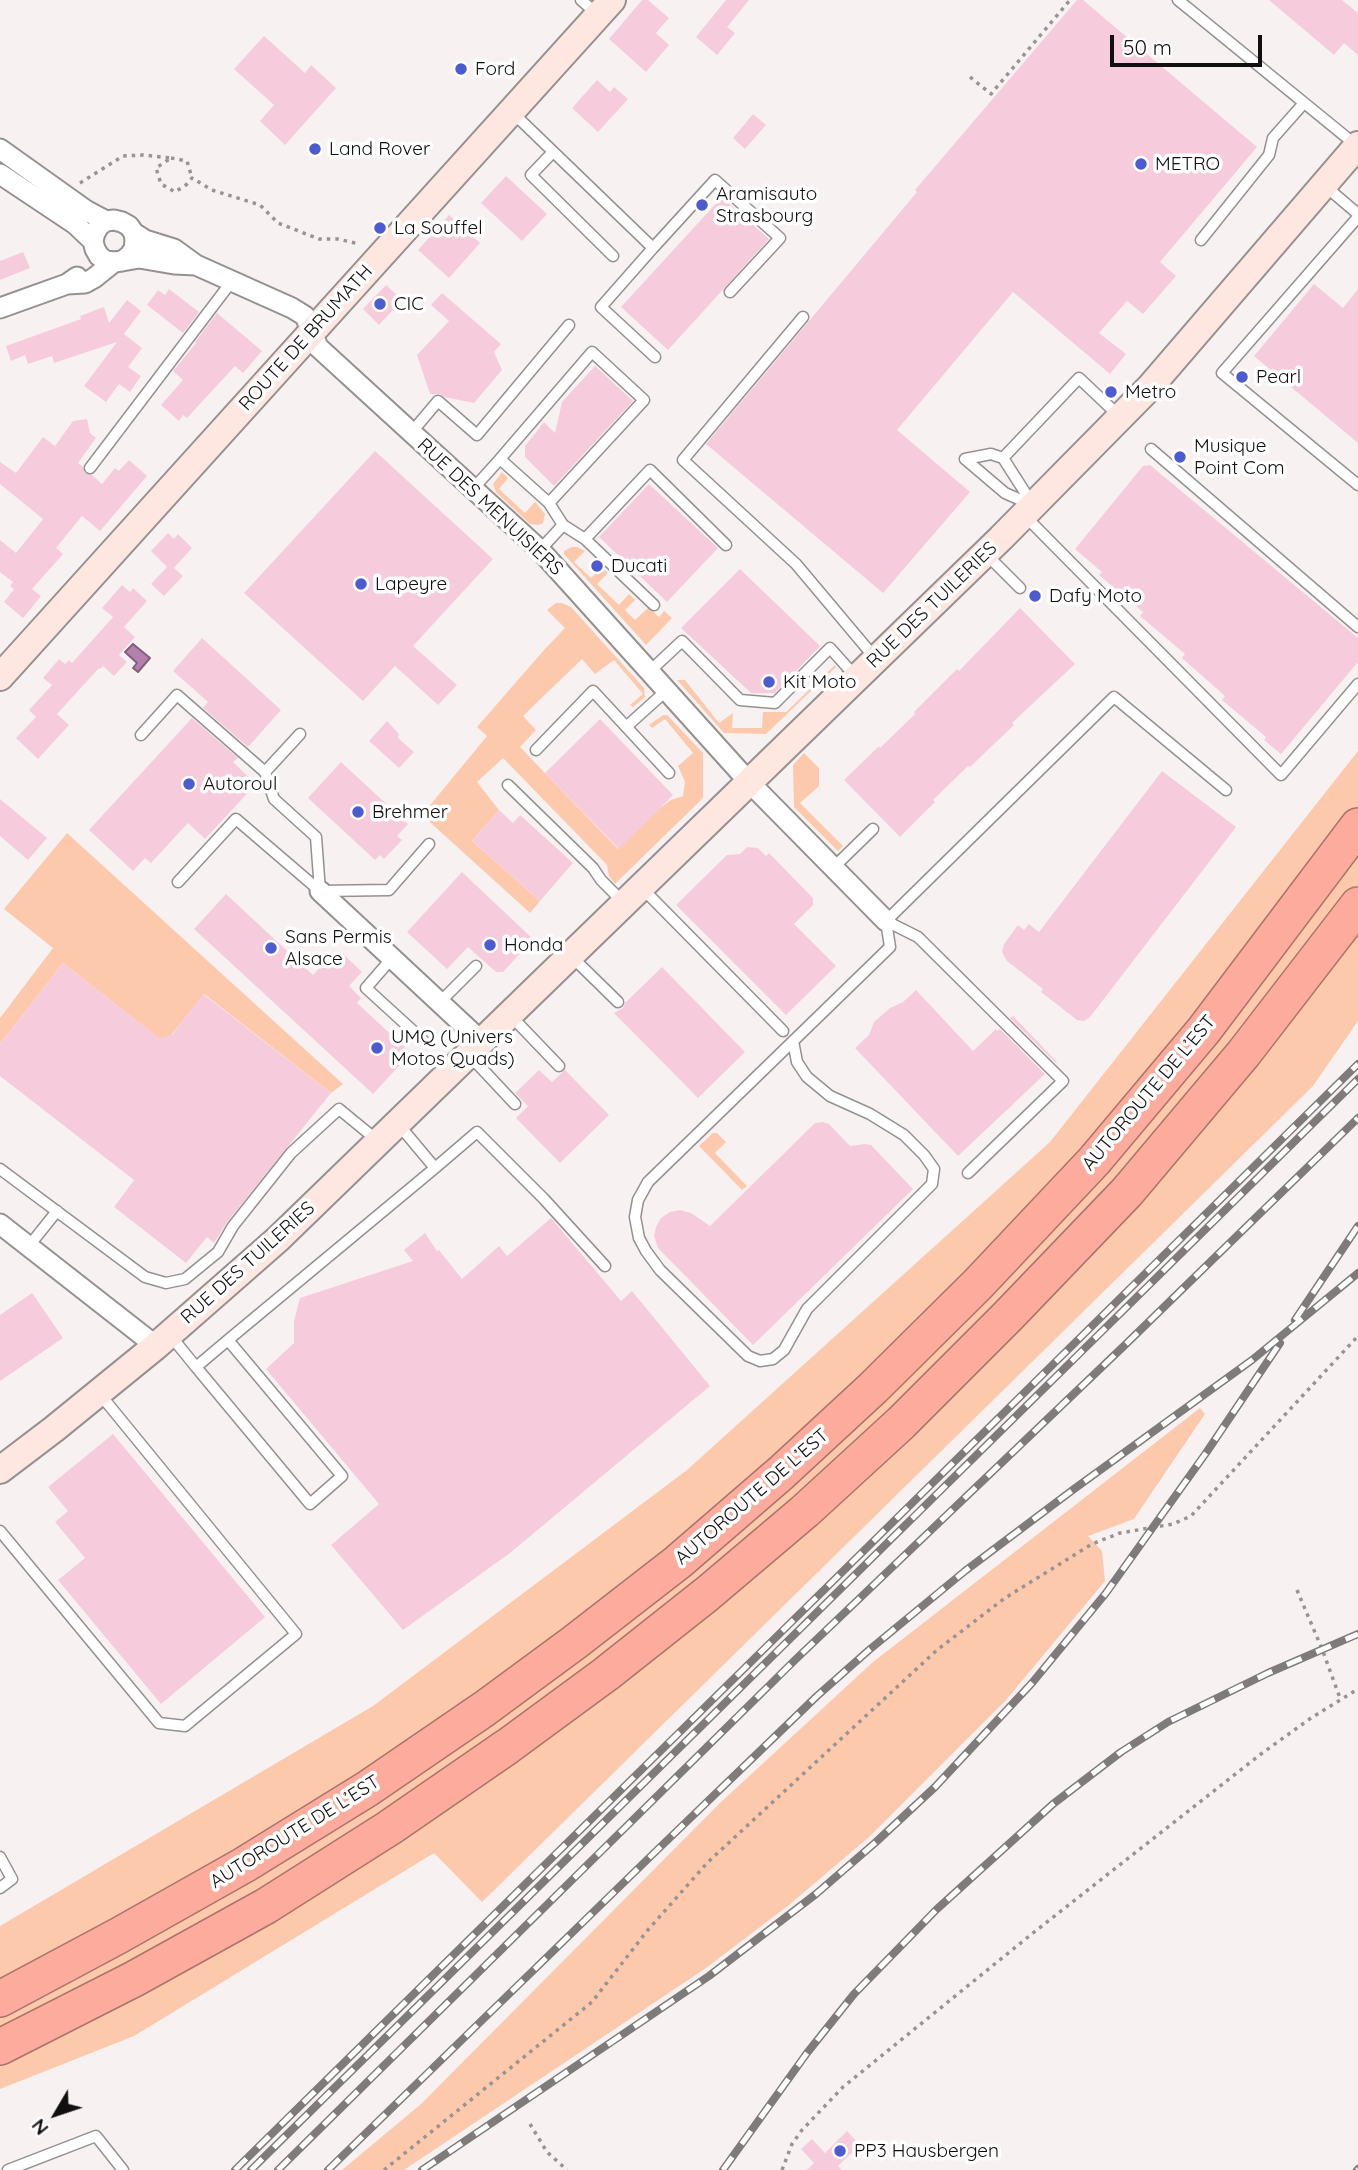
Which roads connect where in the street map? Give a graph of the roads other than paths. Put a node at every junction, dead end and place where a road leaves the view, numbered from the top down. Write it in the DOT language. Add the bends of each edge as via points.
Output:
graph roads {
  1 [pos="1178,0"];
  2 [pos="597,5"];
  3 [pos="1304,103"];
  4 [pos="511,112"];
  5 [pos="1358,146"];
  6 [pos="0,149"];
  7 [pos="552,152"];
  8 [pos="0,174"];
  9 [pos="1324,185"];
  10 [pos="1358,215"];
  11 [pos="106,222"];
  12 [pos="134,233"];
  13 [pos="1201,240"];
  14 [pos="94,245"];
  15 [pos="653,248"];
  16 [pos="612,256"];
  17 [pos="118,261"];
  18 [pos="196,265"];
  19 [pos="232,281"];
  20 [pos="67,284"];
  21 [pos="730,292"];
  22 [pos="0,308"];
  23 [pos="803,317"];
  24 [pos="569,325"];
  25 [pos="311,332"];
  26 [pos="655,357"];
  27 [pos="1121,417"];
  28 [pos="411,433"];
  29 [pos="1151,449"];
  30 [pos="1003,458"];
  31 [pos="500,459"];
  32 [pos="90,468"];
  33 [pos="1358,485"];
  34 [pos="472,490"];
  35 [pos="549,503"];
  36 [pos="1028,510"];
  37 [pos="563,525"];
  38 [pos="585,539"];
  39 [pos="726,545"];
  40 [pos="540,550"];
  41 [pos="985,554"];
  42 [pos="1020,588"];
  43 [pos="654,605"];
  44 [pos="1358,627"];
  45 [pos="876,659"];
  46 [pos="650,671"];
  47 [pos="0,677"];
  48 [pos="856,678"];
  49 [pos="1358,684"];
  50 [pos="667,690"];
  51 [pos="626,727"];
  52 [pos="300,734"];
  53 [pos="141,735"];
  54 [pos="536,750"];
  55 [pos="265,772"];
  56 [pos="669,772"];
  57 [pos="749,782"];
  58 [pos="508,785"];
  59 [pos="1226,790"];
  60 [pos="1358,826"];
  61 [pos="873,829"];
  62 [pos="429,844"];
  63 [pos="833,868"];
  64 [pos="178,882"];
  65 [pos="320,891"];
  66 [pos="632,895"];
  67 [pos="1358,905"];
  68 [pos="886,921"];
  69 [pos="570,955"];
  70 [pos="392,958"];
  71 [pos="476,966"];
  72 [pos="440,1002"];
  73 [pos="618,1002"];
  74 [pos="509,1015"];
  75 [pos="783,1031"];
  76 [pos="423,1040"];
  77 [pos="793,1041"];
  78 [pos="475,1048"];
  79 [pos="559,1066"];
  80 [pos="515,1104"];
  81 [pos="388,1132"];
  82 [pos="435,1168"];
  83 [pos="0,1169"];
  84 [pos="968,1173"];
  85 [pos="57,1211"];
  86 [pos="0,1224"];
  87 [pos="29,1247"];
  88 [pos="605,1266"];
  89 [pos="162,1340"];
  90 [pos="228,1340"];
  91 [pos="196,1367"];
  92 [pos="99,1392"];
  93 [pos="0,1470"];
  94 [pos="0,1531"];
  95 [pos="0,1857"];
  96 [pos="0,1888"];
  97 [pos="0,1999"];
  98 [pos="0,2047"];
  99 [pos="8,2170"];
  100 [pos="123,2170"];
  1 -- 3 [label="lane"];
  2 -- 4 [label="street, ROUTE DE BRUMATH"];
  3 -- 5 [label="lane"];
  3 -- 13 [label="lane" via="1273,138 1269,155"];
  4 -- 7 [label="lane"];
  4 -- 25 [label="street, ROUTE DE BRUMATH"];
  5 -- 9 [label="street, RUE DES TUILERIES"];
  6 -- 11 [label="street"];
  7 -- 15 [label="lane"];
  7 -- 16 [label="lane" via="531,175"];
  8 -- 14 [label="street" via="75,224"];
  9 -- 10 [label="lane"];
  9 -- 27 [label="street, RUE DES TUILERIES"];
  10 -- 33 [label="lane" via="1222,373"];
  11 -- 12 [label="street" via="122,222"];
  11 -- 14 [label="street" via="99,226"];
  12 -- 17 [label="street" via="134,249"];
  12 -- 18 [label="street" via="174,249"];
  14 -- 17 [label="street" via="106,261"];
  14 -- 20 [label="street" via="87,267"];
  15 -- 21 [label="lane" via="715,180 779,238"];
  15 -- 26 [label="lane" via="601,307"];
  17 -- 18 [label="street" via="139,258"];
  17 -- 20 [label="street" via="85,283"];
  18 -- 19 [label="street, RUE DES MENUISIERS"];
  19 -- 25 [label="street, RUE DES MENUISIERS" via="299,312"];
  19 -- 32 [label="lane"];
  20 -- 22 [label="street"];
  23 -- 45 [label="lane" via="683,460 796,564"];
  24 -- 28 [label="lane" via="477,435 438,401"];
  25 -- 28 [label="street, RUE DES MENUISIERS" via="318,347"];
  25 -- 47 [label="street, ROUTE DE BRUMATH"];
  27 -- 30 [label="lane" via="1079,378"];
  27 -- 36 [label="street, RUE DES TUILERIES"];
  28 -- 34 [label="street, RUE DES MENUISIERS"];
  29 -- 44 [label="lane"];
  30 -- 36 [label="lane"];
  30 -- 36 [label="lane" via="990,454 965,459"];
  31 -- 34 [label="lane"];
  31 -- 35 [label="lane"];
  31 -- 35 [label="lane" via="592,352 643,400"];
  34 -- 40 [label="street, RUE DES MENUISIERS"];
  35 -- 37 [label="lane"];
  36 -- 41 [label="street, RUE DES TUILERIES"];
  36 -- 49 [label="lane" via="1281,775"];
  37 -- 38 [label="lane"];
  37 -- 40 [label="lane"];
  38 -- 39 [label="lane" via="650,470"];
  38 -- 43 [label="lane"];
  40 -- 46 [label="street, RUE DES MENUISIERS"];
  41 -- 42 [label="lane"];
  41 -- 45 [label="street, RUE DES TUILERIES"];
  45 -- 48 [label="street, RUE DES TUILERIES"];
  46 -- 48 [label="lane" via="682,641 740,700 775,703 830,648"];
  46 -- 50 [label="street, RUE DES MENUISIERS"];
  48 -- 57 [label="street, RUE DES TUILERIES"];
  50 -- 51 [label="lane"];
  50 -- 57 [label="street, RUE DES MENUISIERS"];
  51 -- 54 [label="lane" via="593,691"];
  51 -- 56 [label="lane"];
  52 -- 55 [label="lane"];
  53 -- 55 [label="lane" via="177,695"];
  55 -- 65 [label="lane" via="274,799 316,837"];
  57 -- 63 [label="street, RUE DES MENUISIERS"];
  57 -- 66 [label="street, RUE DES TUILERIES"];
  58 -- 66 [label="lane" via="601,880"];
  59 -- 68 [label="lane" via="1114,697"];
  60 -- 97 [label="highway, AUTOROUTE DE L’EST" via="1203,1030 1094,1161 873,1388 678,1562 494,1701 367,1789 244,1865"];
  61 -- 63 [label="lane"];
  62 -- 65 [label="lane" via="389,890"];
  63 -- 68 [label="street, RUE DES MENUISIERS"];
  64 -- 65 [label="lane" via="236,819"];
  65 -- 70 [label="street"];
  66 -- 69 [label="street, RUE DES TUILERIES"];
  66 -- 75 [label="lane"];
  67 -- 98 [label="highway" via="1244,1053 1127,1192 901,1423 717,1586 606,1674 389,1828 265,1906"];
  68 -- 77 [label="lane" via="890,947"];
  68 -- 84 [label="lane" via="918,937 1063,1082"];
  69 -- 73 [label="lane"];
  69 -- 74 [label="street, RUE DES TUILERIES"];
  70 -- 72 [label="street"];
  70 -- 76 [label="lane" via="366,988"];
  71 -- 72 [label="lane"];
  72 -- 78 [label="street"];
  74 -- 78 [label="street, RUE DES TUILERIES"];
  74 -- 79 [label="lane"];
  77 -- 77 [label="lane" via="648,1182 635,1217 639,1238 660,1270 748,1356 760,1362 785,1350 807,1308 932,1184 934,1169 904,1135 830,1096 807,1077 797,1062"];
  78 -- 80 [label="lane"];
  78 -- 81 [label="street, RUE DES TUILERIES"];
  81 -- 82 [label="lane"];
  81 -- 85 [label="lane" via="339,1109 291,1153 218,1252 185,1279 166,1283 145,1277"];
  81 -- 89 [label="street, RUE DES TUILERIES" via="278,1239"];
  82 -- 88 [label="lane" via="477,1132"];
  82 -- 90 [label="lane"];
  83 -- 85 [label="lane"];
  85 -- 87 [label="lane"];
  86 -- 87 [label="street"];
  87 -- 89 [label="street"];
  89 -- 91 [label="lane"];
  89 -- 92 [label="street, RUE DES TUILERIES"];
  90 -- 91 [label="lane"];
  90 -- 91 [label="lane" via="342,1476 310,1504"];
  92 -- 93 [label="street, RUE DES TUILERIES"];
  92 -- 94 [label="lane" via="296,1634 185,1726 159,1723"];
  95 -- 96 [label="lane" via="12,1880"];
  99 -- 100 [label="lane" via="96,2136"];
}
